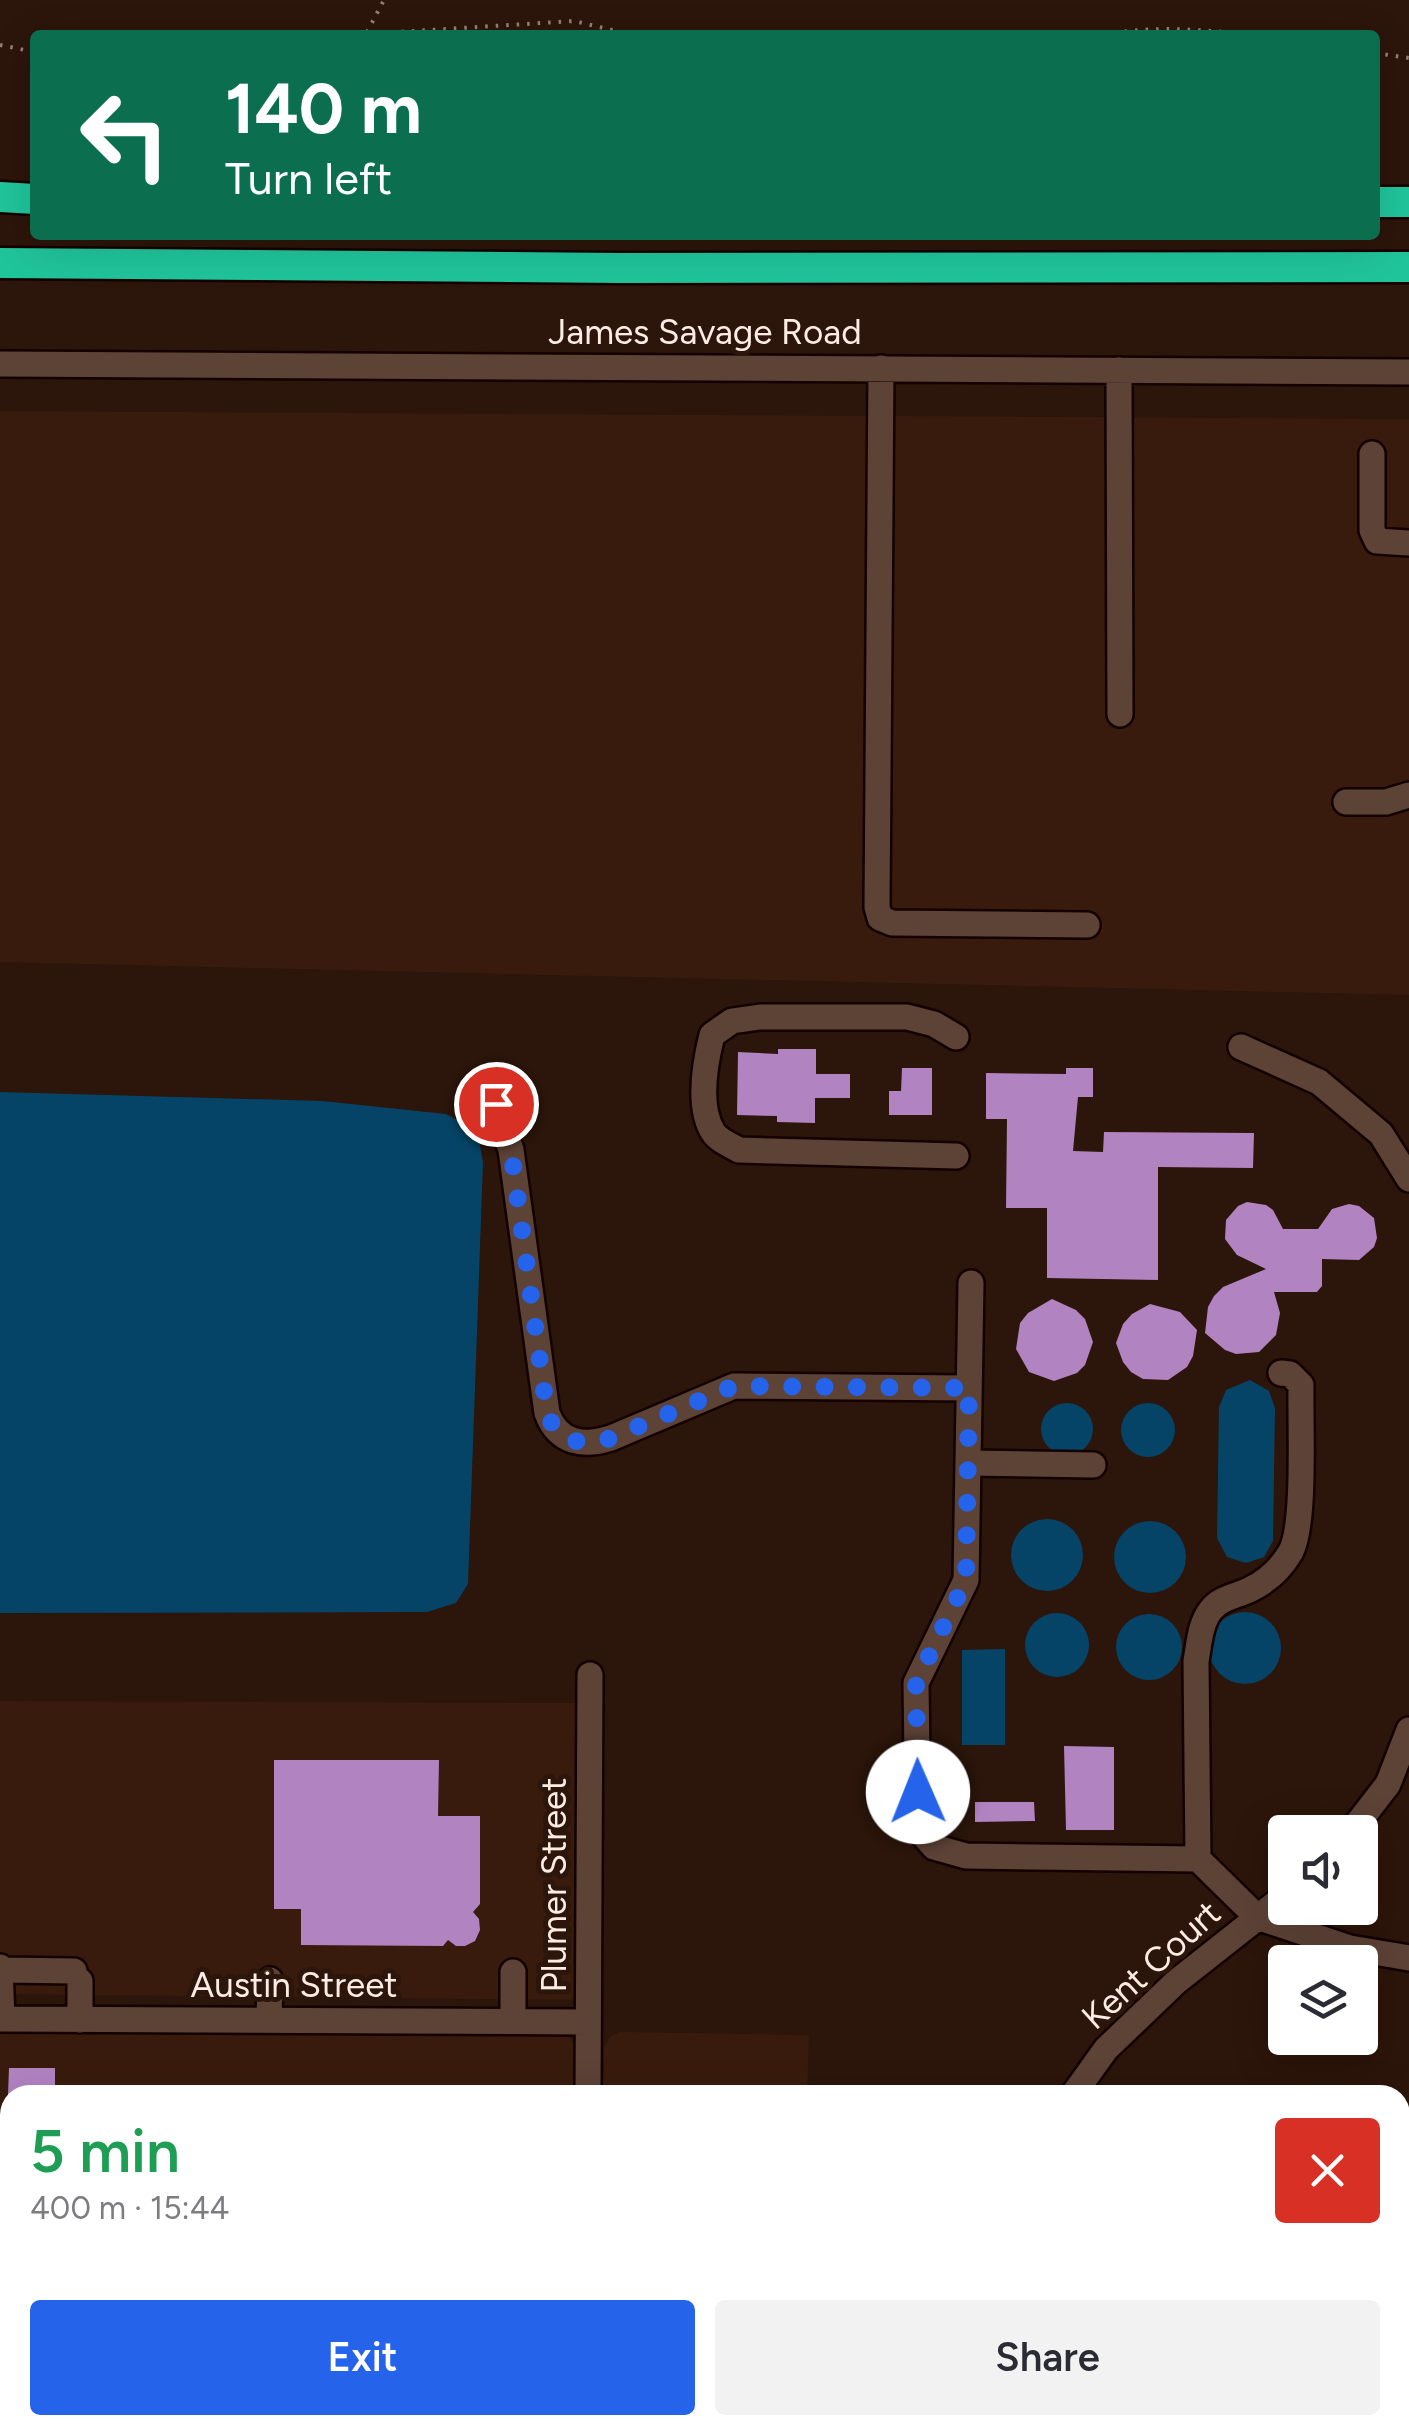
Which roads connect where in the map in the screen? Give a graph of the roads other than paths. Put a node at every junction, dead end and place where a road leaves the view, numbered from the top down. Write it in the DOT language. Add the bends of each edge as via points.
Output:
graph roads {
  1 [pos="0,198"];
  2 [pos="30,200"];
  3 [pos="1380,202"];
  4 [pos="1409,202"];
  5 [pos="0,263"];
  6 [pos="1409,267"];
  7 [pos="0,364"];
  8 [pos="881,368"];
  9 [pos="1119,370"];
  10 [pos="1409,372"];
  11 [pos="1372,454"];
  12 [pos="1409,543"];
  13 [pos="1120,714"];
  14 [pos="1409,795"];
  15 [pos="1346,802"];
  16 [pos="1087,925"];
  17 [pos="956,1037"];
  18 [pos="1240,1047"];
  19 [pos="496,1104"];
  20 [pos="956,1156"];
  21 [pos="1409,1179"];
  22 [pos="971,1283"];
  23 [pos="1282,1373"];
  24 [pos="969,1388"];
  25 [pos="968,1463"];
  26 [pos="1092,1465"];
  27 [pos="590,1675"];
  28 [pos="1409,1730"];
  29 [pos="1364,1815"];
  30 [pos="1198,1859"];
  31 [pos="1268,1909"];
  32 [pos="1257,1918"];
  33 [pos="1409,1958"];
  34 [pos="1,1969"];
  35 [pos="513,1972"];
  36 [pos="270,1980"];
  37 [pos="1,2019"];
  38 [pos="80,2020"];
  39 [pos="269,2020"];
  40 [pos="514,2021"];
  41 [pos="588,2022"];
  42 [pos="588,2085"];
  43 [pos="1080,2085"];
  1 -- 2 [label="highway"];
  3 -- 4 [label="highway"];
  5 -- 6 [label="highway"];
  7 -- 8 [label="street, James Savage Road"];
  8 -- 9 [label="street, James Savage Road"];
  8 -- 16 [label="street" via="880,918"];
  9 -- 10 [label="street, James Savage Road"];
  9 -- 13 [label="street"];
  11 -- 12 [label="street" via="1372,530 1378,540"];
  14 -- 15 [label="street"];
  17 -- 20 [label="street" via="907,1017 732,1021 712,1035 705,1114 714,1136 739,1150"];
  18 -- 21 [label="street" via="1319,1082 1380,1134"];
  19 -- 24 [label="street" via="511,1150 547,1413 570,1442 611,1438 734,1386"];
  22 -- 24 [label="street"];
  23 -- 30 [label="street" via="1300,1385 1298,1522 1293,1550 1276,1572 1210,1610 1200,1633"];
  24 -- 25 [label="street"];
  25 -- 26 [label="street"];
  25 -- 30 [label="street" via="966,1580 916,1683 918,1828 934,1846 966,1856"];
  27 -- 41 [label="street, Plumer Street"];
  28 -- 29 [label="street" via="1388,1784"];
  30 -- 32 [label="street"];
  31 -- 32 [label="street, Kent Court"];
  32 -- 33 [label="street" via="1350,1948"];
  32 -- 43 [label="street, Kent Court" via="1106,2048"];
  34 -- 37 [label="street"];
  34 -- 38 [label="street" via="77,1976"];
  35 -- 40 [label="street"];
  36 -- 39 [label="street"];
  37 -- 38 [label="street, Austin Street"];
  38 -- 39 [label="street, Austin Street"];
  39 -- 40 [label="street, Austin Street"];
  40 -- 41 [label="street, Austin Street"];
  41 -- 42 [label="street, Plumer Street"];
}
